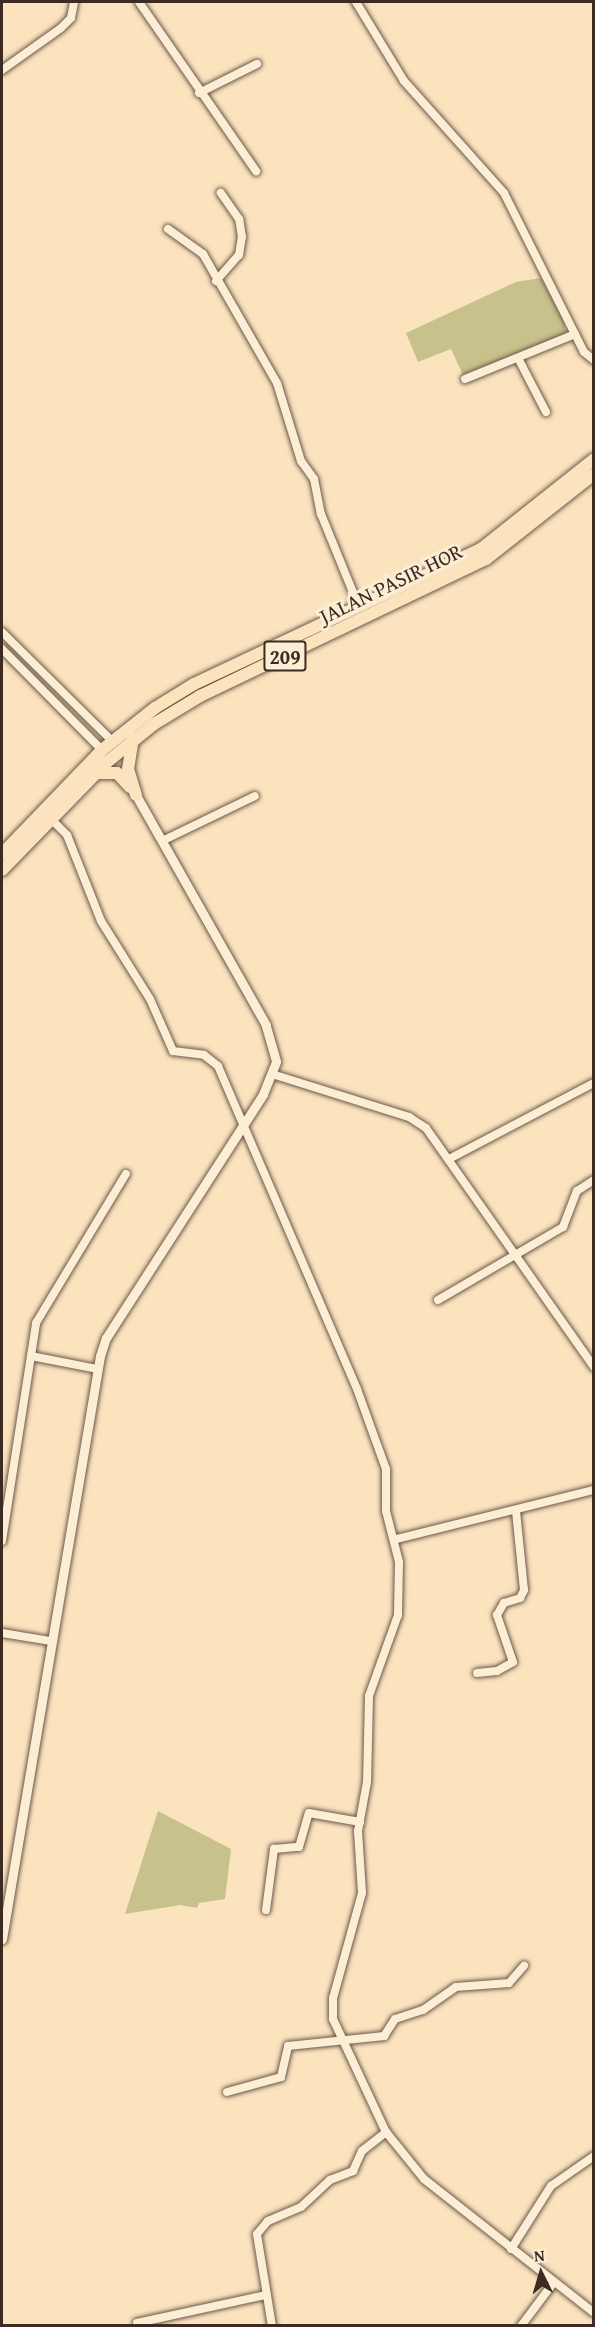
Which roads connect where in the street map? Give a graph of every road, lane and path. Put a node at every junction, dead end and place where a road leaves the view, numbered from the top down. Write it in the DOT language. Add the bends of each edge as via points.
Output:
graph roads {
  1 [pos="74,2"];
  2 [pos="139,2"];
  3 [pos="356,2"];
  4 [pos="256,64"];
  5 [pos="2,70"];
  6 [pos="199,93"];
  7 [pos="256,171"];
  8 [pos="221,193"];
  9 [pos="168,229"];
  10 [pos="216,280"];
  11 [pos="575,334"];
  12 [pos="518,358"];
  13 [pos="594,360"];
  14 [pos="465,380"];
  15 [pos="546,412"];
  16 [pos="594,459"];
  17 [pos="594,474"];
  18 [pos="359,607"];
  19 [pos="2,632"];
  20 [pos="2,649"];
  21 [pos="133,738"];
  22 [pos="107,745"];
  23 [pos="96,773"];
  24 [pos="136,795"];
  25 [pos="255,796"];
  26 [pos="51,819"];
  27 [pos="162,841"];
  28 [pos="2,854"];
  29 [pos="2,870"];
  30 [pos="272,1074"];
  31 [pos="594,1083"];
  32 [pos="243,1127"];
  33 [pos="449,1159"];
  34 [pos="126,1174"];
  35 [pos="594,1180"];
  36 [pos="513,1257"];
  37 [pos="438,1300"];
  38 [pos="31,1356"];
  39 [pos="594,1367"];
  40 [pos="97,1369"];
  41 [pos="594,1490"];
  42 [pos="516,1511"];
  43 [pos="397,1539"];
  44 [pos="2,1541"];
  45 [pos="2,1633"];
  46 [pos="51,1641"];
  47 [pos="477,1673"];
  48 [pos="360,1822"];
  49 [pos="267,1910"];
  50 [pos="2,1939"];
  51 [pos="524,1966"];
  52 [pos="341,2039"];
  53 [pos="227,2092"];
  54 [pos="386,2132"];
  55 [pos="594,2156"];
  56 [pos="511,2249"];
  57 [pos="555,2282"];
  58 [pos="265,2295"];
  59 [pos="594,2313"];
  60 [pos="137,2323"];
  61 [pos="272,2325"];
  62 [pos="521,2325"];
  1 -- 5 [label="street" via="71,18 61,28"];
  2 -- 6 [label="street"];
  3 -- 11 [label="street" via="404,81 504,194"];
  4 -- 6 [label="street"];
  6 -- 7 [label="street"];
  8 -- 10 [label="street" via="239,219 242,237 239,255"];
  9 -- 10 [label="street" via="197,247"];
  10 -- 18 [label="street" via="277,383 301,461 314,479 324,522"];
  11 -- 12 [label="street"];
  11 -- 13 [label="street"];
  12 -- 14 [label="street"];
  12 -- 15 [label="street"];
  16 -- 18 [label="main road, JALAN PASIR HOR / 209" via="481,549"];
  17 -- 21 [label="main road, JALAN PASIR HOR / 209" via="486,559 200,696"];
  18 -- 22 [label="main road, JALAN PASIR HOR / 209" via="194,684"];
  19 -- 22 [label="street"];
  20 -- 22 [label="street"];
  21 -- 23 [label="main road, JALAN PASIR HOR / 209"];
  21 -- 24 [label="main road" via="128,769"];
  22 -- 28 [label="main road, JALAN PASIR HOR / 209"];
  23 -- 24 [label="main road" via="117,773"];
  23 -- 26 [label="main road, JALAN PASIR HOR / 209"];
  24 -- 27 [label="street"];
  25 -- 27 [label="street"];
  26 -- 29 [label="main road, JALAN PASIR HOR / 209"];
  26 -- 32 [label="street" via="67,835 101,921 150,999 173,1051 204,1055 218,1066"];
  27 -- 30 [label="street" via="272,1037 276,1061"];
  30 -- 32 [label="street"];
  30 -- 33 [label="street" via="419,1121"];
  31 -- 33 [label="street"];
  32 -- 40 [label="street" via="106,1338"];
  32 -- 43 [label="street" via="378,1439 386,1468 387,1511"];
  33 -- 36 [label="street"];
  34 -- 38 [label="street" via="52,1292 36,1323"];
  35 -- 36 [label="street" via="577,1191 562,1227"];
  36 -- 37 [label="street"];
  36 -- 39 [label="street"];
  38 -- 40 [label="street"];
  38 -- 44 [label="street"];
  40 -- 46 [label="street"];
  41 -- 42 [label="street"];
  42 -- 43 [label="street"];
  42 -- 47 [label="street" via="524,1590 520,1598 499,1608 497,1615 513,1662 497,1671"];
  43 -- 48 [label="street" via="397,1629 369,1696 367,1782"];
  45 -- 46 [label="street"];
  46 -- 50 [label="street"];
  48 -- 49 [label="street" via="309,1813 299,1847 274,1849"];
  48 -- 52 [label="street" via="362,1893 332,2008"];
  51 -- 52 [label="street" via="509,1983 456,1987 423,2010 396,2019 384,2036"];
  52 -- 53 [label="street" via="288,2046 281,2077"];
  52 -- 54 [label="street"];
  54 -- 56 [label="street" via="424,2179"];
  54 -- 58 [label="street" via="368,2144 353,2171 330,2180 301,2207 262,2227 255,2241"];
  55 -- 56 [label="street" via="551,2186"];
  56 -- 57 [label="street"];
  57 -- 59 [label="street"];
  57 -- 62 [label="street"];
  58 -- 60 [label="street"];
  58 -- 61 [label="street"];
}
